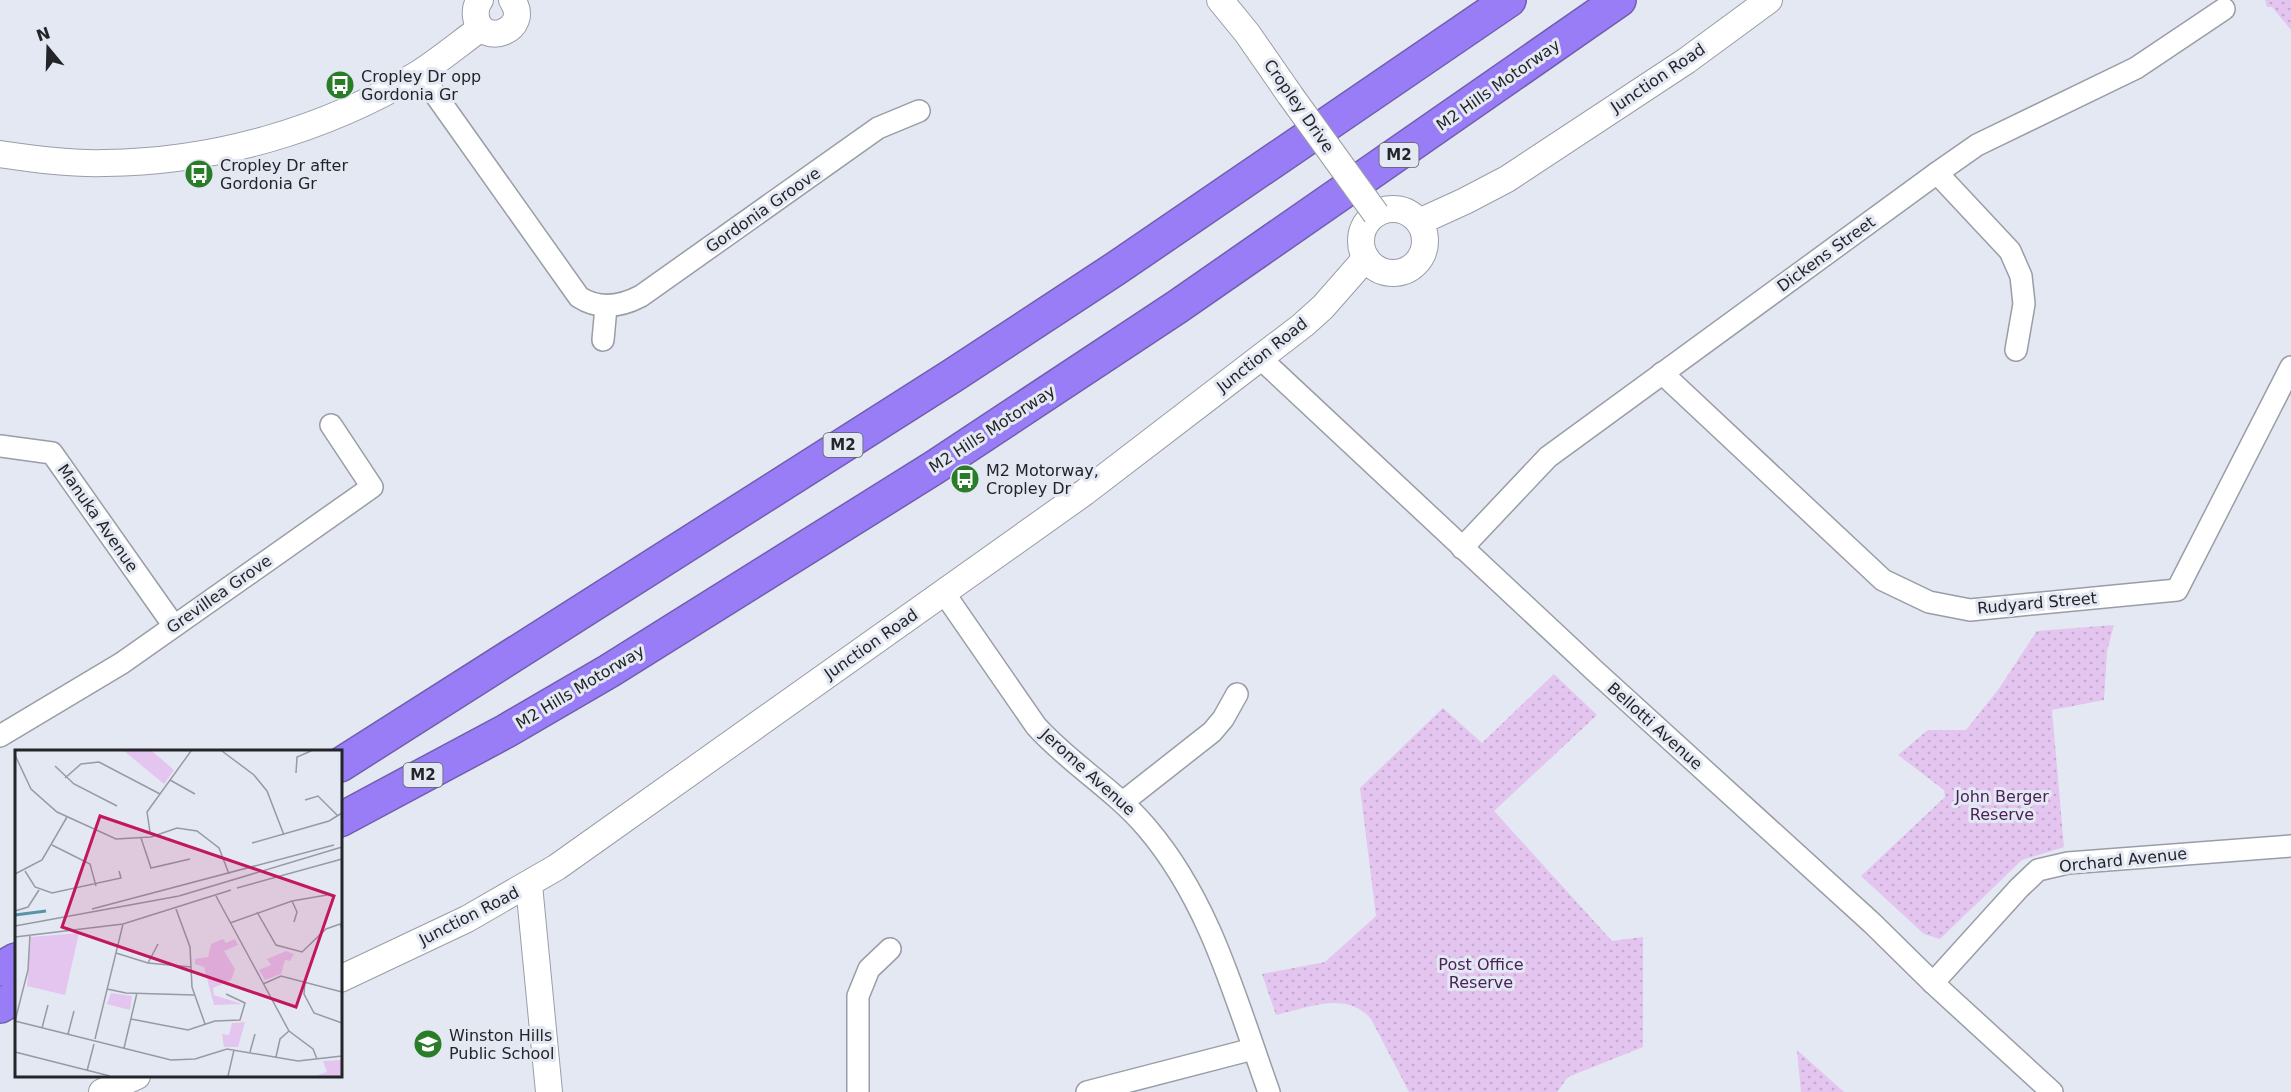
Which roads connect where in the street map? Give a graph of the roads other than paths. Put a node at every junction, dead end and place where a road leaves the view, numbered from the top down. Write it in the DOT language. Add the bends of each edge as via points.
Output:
graph roads {
  1 [pos="480,0"];
  2 [pos="1221,0"];
  3 [pos="1509,0"];
  4 [pos="1619,0"];
  5 [pos="1768,0"];
  6 [pos="514,1"];
  7 [pos="2224,9"];
  8 [pos="481,28"];
  9 [pos="420,73"];
  10 [pos="919,111"];
  11 [pos="0,154"];
  12 [pos="1937,173"];
  13 [pos="1376,214"];
  14 [pos="1419,222"];
  15 [pos="1366,258"];
  16 [pos="606,306"];
  17 [pos="603,340"];
  18 [pos="2016,350"];
  19 [pos="1259,357"];
  20 [pos="2291,367"];
  21 [pos="1662,373"];
  22 [pos="331,425"];
  23 [pos="0,446"];
  24 [pos="1462,549"];
  25 [pos="944,593"];
  26 [pos="174,626"];
  27 [pos="1237,694"];
  28 [pos="0,736"];
  29 [pos="342,764"];
  30 [pos="1123,802"];
  31 [pos="342,819"];
  32 [pos="2291,846"];
  33 [pos="529,885"];
  34 [pos="890,949"];
  35 [pos="15,961"];
  36 [pos="0,969"];
  37 [pos="342,978"];
  38 [pos="1933,983"];
  39 [pos="15,998"];
  40 [pos="0,1006"];
  41 [pos="1253,1049"];
  42 [pos="135,1077"];
  43 [pos="102,1092"];
  44 [pos="549,1092"];
  45 [pos="858,1092"];
  46 [pos="1087,1092"];
  47 [pos="1269,1092"];
  48 [pos="2052,1092"];
  1 -- 8 [label="street" via="475,15"];
  2 -- 13 [label="street, Cropley Drive, bridge"];
  3 -- 29 [label="highway, M2" via="1077,294"];
  4 -- 31 [label="highway, M2 Hills Motorway / M2" via="1206,287 935,467 609,671"];
  5 -- 14 [label="street, Junction Road" via="1686,61 1507,179"];
  6 -- 8 [label="street" via="517,15 506,32 493,34"];
  7 -- 12 [label="street, Dickens Street" via="2136,68 1977,146"];
  8 -- 9 [label="street"];
  9 -- 11 [label="street" via="303,128 208,153 104,163"];
  9 -- 16 [label="street" via="579,297 589,304"];
  10 -- 16 [label="street, Gordonia Groove" via="878,128 641,296 626,304"];
  12 -- 18 [label="street" via="2010,251 2021,276 2024,304"];
  12 -- 21 [label="street, Dickens Street"];
  13 -- 14 [label="street" via="1393,208"];
  13 -- 15 [label="street" via="1363,231"];
  14 -- 15 [label="street" via="1424,231 1424,251 1412,267 1392,273 1382,271"];
  15 -- 19 [label="street, Junction Road" via="1323,307"];
  16 -- 17 [label="street"];
  19 -- 24 [label="street, Bellotti Avenue"];
  19 -- 25 [label="street, Junction Road" via="1085,492"];
  20 -- 21 [label="street, Rudyard Street" via="2177,590 1970,610 1929,602 1883,580"];
  21 -- 24 [label="street, Dickens Street" via="1548,457"];
  22 -- 26 [label="street, Grevillea Grove" via="372,487"];
  23 -- 26 [label="street, Manuka Avenue" via="52,453"];
  24 -- 38 [label="street, Bellotti Avenue"];
  25 -- 30 [label="street, Jerome Avenue" via="1036,726"];
  25 -- 33 [label="street, Junction Road"];
  26 -- 28 [label="street, Grevillea Grove" via="122,663"];
  27 -- 30 [label="street" via="1212,732"];
  30 -- 41 [label="street, Jerome Avenue" via="1159,842 1194,898 1216,943"];
  32 -- 38 [label="street, Orchard Avenue" via="2068,862 2038,870"];
  33 -- 37 [label="street, Junction Road"];
  33 -- 44 [label="street"];
  34 -- 45 [label="street" via="869,969 858,996"];
  35 -- 36 [label="highway"];
  38 -- 48 [label="street, Bellotti Avenue"];
  39 -- 40 [label="highway"];
  41 -- 46 [label="street"];
  41 -- 47 [label="street, Jerome Avenue"];
  42 -- 43 [label="street"];
}
